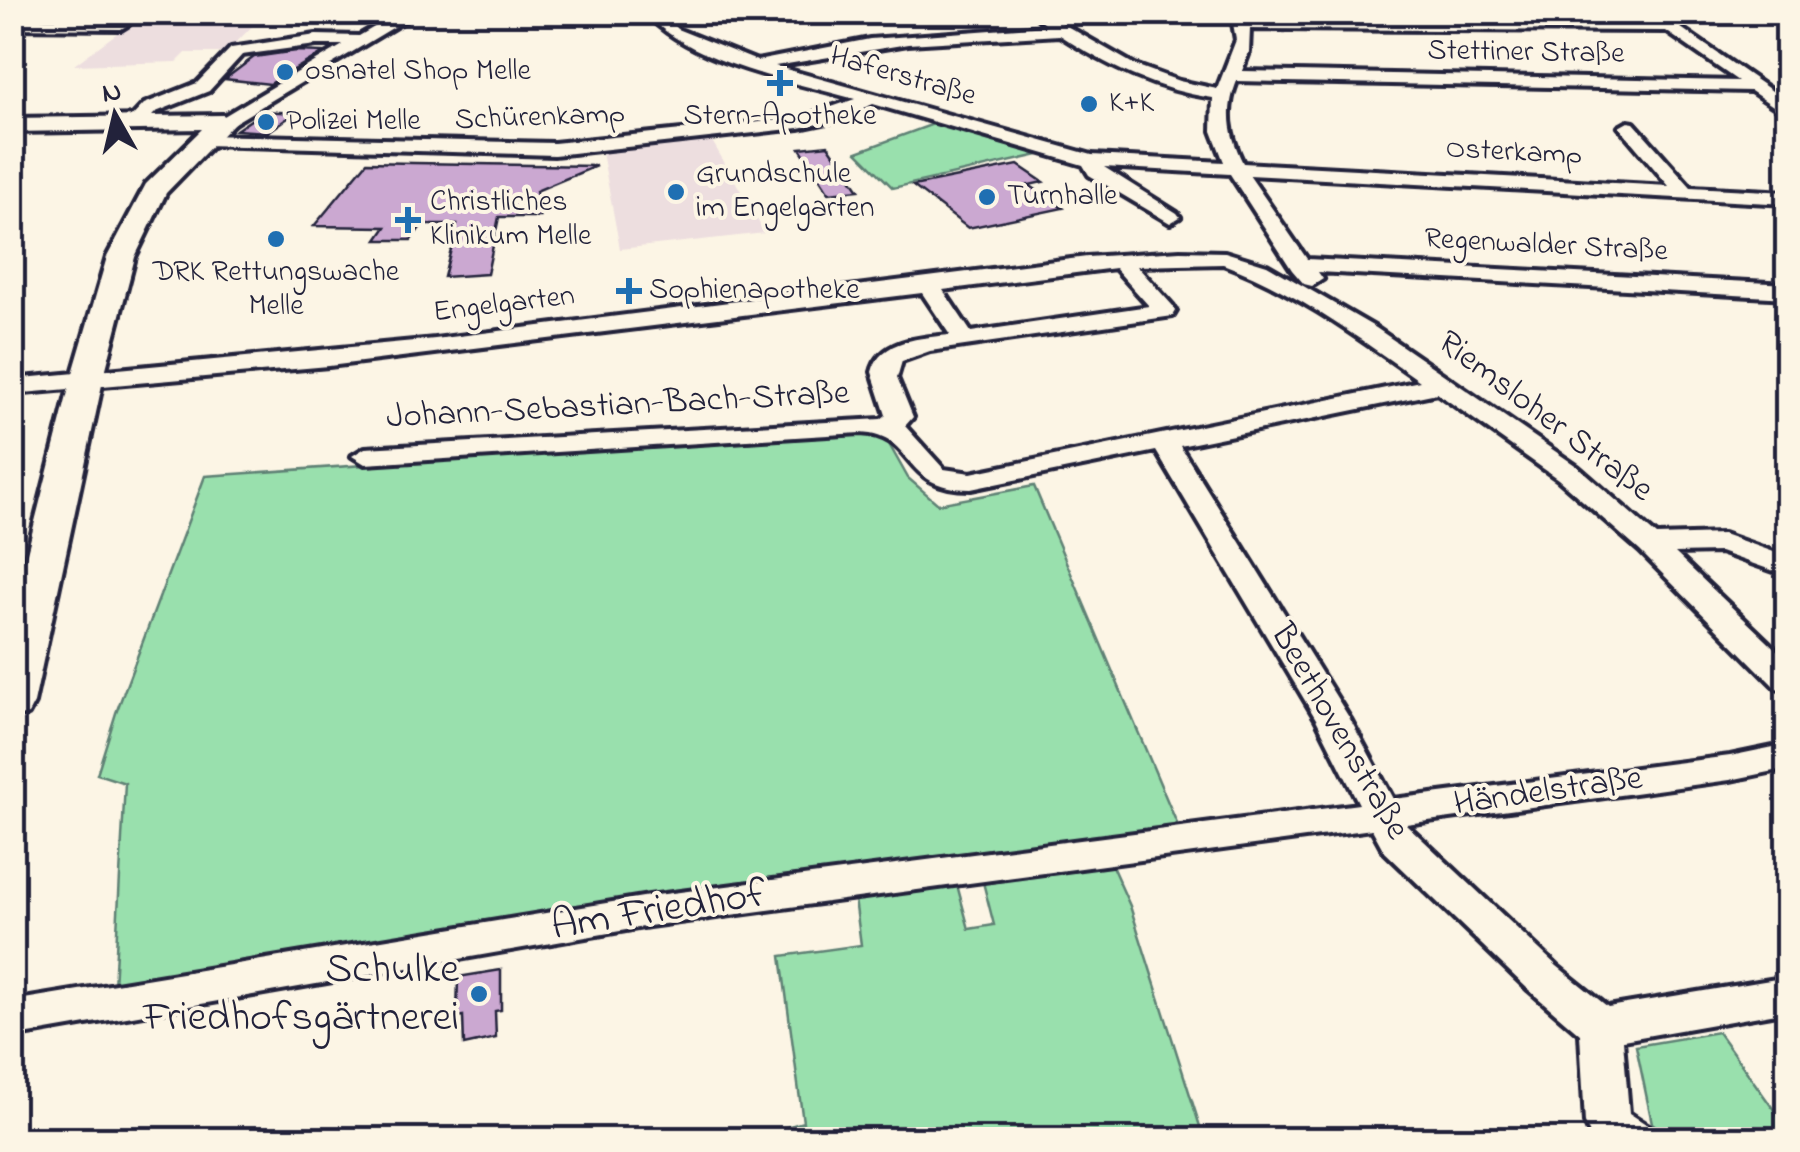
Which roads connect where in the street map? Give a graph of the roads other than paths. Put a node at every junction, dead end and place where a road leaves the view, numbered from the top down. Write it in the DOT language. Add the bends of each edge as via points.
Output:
graph roads {
  1 [pos="412,12"];
  2 [pos="652,12"];
  3 [pos="990,12"];
  4 [pos="1037,12"];
  5 [pos="1649,12"];
  6 [pos="1241,18"];
  7 [pos="1323,18"];
  8 [pos="12,23"];
  9 [pos="121,24"];
  10 [pos="1671,26"];
  11 [pos="1060,30"];
  12 [pos="1006,31"];
  13 [pos="361,41"];
  14 [pos="756,66"];
  15 [pos="1234,76"];
  16 [pos="1758,86"];
  17 [pos="1224,95"];
  18 [pos="871,99"];
  19 [pos="1788,111"];
  20 [pos="136,122"];
  21 [pos="12,125"];
  22 [pos="1628,127"];
  23 [pos="214,131"];
  24 [pos="1091,161"];
  25 [pos="1238,168"];
  26 [pos="1683,190"];
  27 [pos="1788,198"];
  28 [pos="1262,214"];
  29 [pos="1170,217"];
  30 [pos="1225,258"];
  31 [pos="1122,264"];
  32 [pos="1300,265"];
  33 [pos="928,283"];
  34 [pos="1788,291"];
  35 [pos="1368,334"];
  36 [pos="965,340"];
  37 [pos="87,380"];
  38 [pos="1442,384"];
  39 [pos="12,387"];
  40 [pos="886,427"];
  41 [pos="1165,443"];
  42 [pos="364,456"];
  43 [pos="1650,544"];
  44 [pos="1788,567"];
  45 [pos="22,622"];
  46 [pos="1788,680"];
  47 [pos="12,704"];
  48 [pos="1788,756"];
  49 [pos="1384,814"];
  50 [pos="1308,827"];
  51 [pos="1788,994"];
  52 [pos="12,1019"];
  53 [pos="1600,1026"];
  54 [pos="1633,1140"];
  1 -- 13 [label="street"];
  2 -- 14 [label="street, Haferstraße" via="672,32"];
  3 -- 12 [label="street"];
  4 -- 11 [label="street"];
  5 -- 10 [label="street"];
  6 -- 7 [label="street"];
  6 -- 15 [label="street" via="1245,42"];
  7 -- 10 [label="street"];
  8 -- 9 [label="street"];
  10 -- 16 [label="street"];
  11 -- 12 [label="street"];
  11 -- 17 [label="street" via="1130,71"];
  12 -- 14 [label="street" via="859,46"];
  13 -- 20 [label="street" via="237,52 202,87 150,108"];
  13 -- 23 [label="street"];
  14 -- 18 [label="street, Haferstraße"];
  15 -- 16 [label="street, Stettiner Straße"];
  15 -- 17 [label="street"];
  16 -- 19 [label="street"];
  17 -- 25 [label="street" via="1219,124"];
  18 -- 23 [label="street, Schürenkamp" via="798,123 554,150"];
  18 -- 24 [label="street, Haferstraße"];
  20 -- 21 [label="main road"];
  20 -- 23 [label="main road"];
  22 -- 26 [label="street"];
  23 -- 37 [label="main road" via="140,212"];
  24 -- 25 [label="street, Haferstraße"];
  24 -- 29 [label="street, Haferstraße" via="1096,171"];
  25 -- 26 [label="street, Osterkamp"];
  25 -- 28 [label="street"];
  26 -- 27 [label="street, Osterkamp"];
  28 -- 30 [label="street" via="1251,238"];
  28 -- 32 [label="street"];
  30 -- 31 [label="street, Engelgarten"];
  30 -- 35 [label="street, Riemsloher Straße" via="1260,270"];
  31 -- 33 [label="street, Engelgarten"];
  31 -- 36 [label="street" via="1165,311"];
  32 -- 34 [label="street, Regenwalder Straße"];
  32 -- 35 [label="street"];
  33 -- 36 [label="street"];
  33 -- 37 [label="street, Engelgarten" via="409,350"];
  35 -- 38 [label="street, Riemsloher Straße"];
  36 -- 40 [label="street" via="900,350 888,358 884,370 900,417"];
  37 -- 39 [label="street, Engelgarten"];
  37 -- 45 [label="main road"];
  38 -- 41 [label="street, Johann-Sebastian-Bach-Straße"];
  38 -- 43 [label="street, Riemsloher Straße" via="1568,473"];
  40 -- 41 [label="street, Johann-Sebastian-Bach-Straße" via="900,434 932,477 950,482"];
  40 -- 42 [label="street, Johann-Sebastian-Bach-Straße"];
  41 -- 49 [label="street, Beethovenstraße"];
  43 -- 44 [label="street" via="1723,544"];
  43 -- 46 [label="street, Riemsloher Straße"];
  45 -- 47 [label="main road"];
  48 -- 49 [label="street, Händelstraße"];
  49 -- 50 [label="street, Händelstraße"];
  49 -- 53 [label="street, Beethovenstraße" via="1398,841"];
  50 -- 52 [label="street, Am Friedhof" via="648,911"];
  51 -- 53 [label="street"];
  53 -- 54 [label="street" via="1607,1123"];
}
